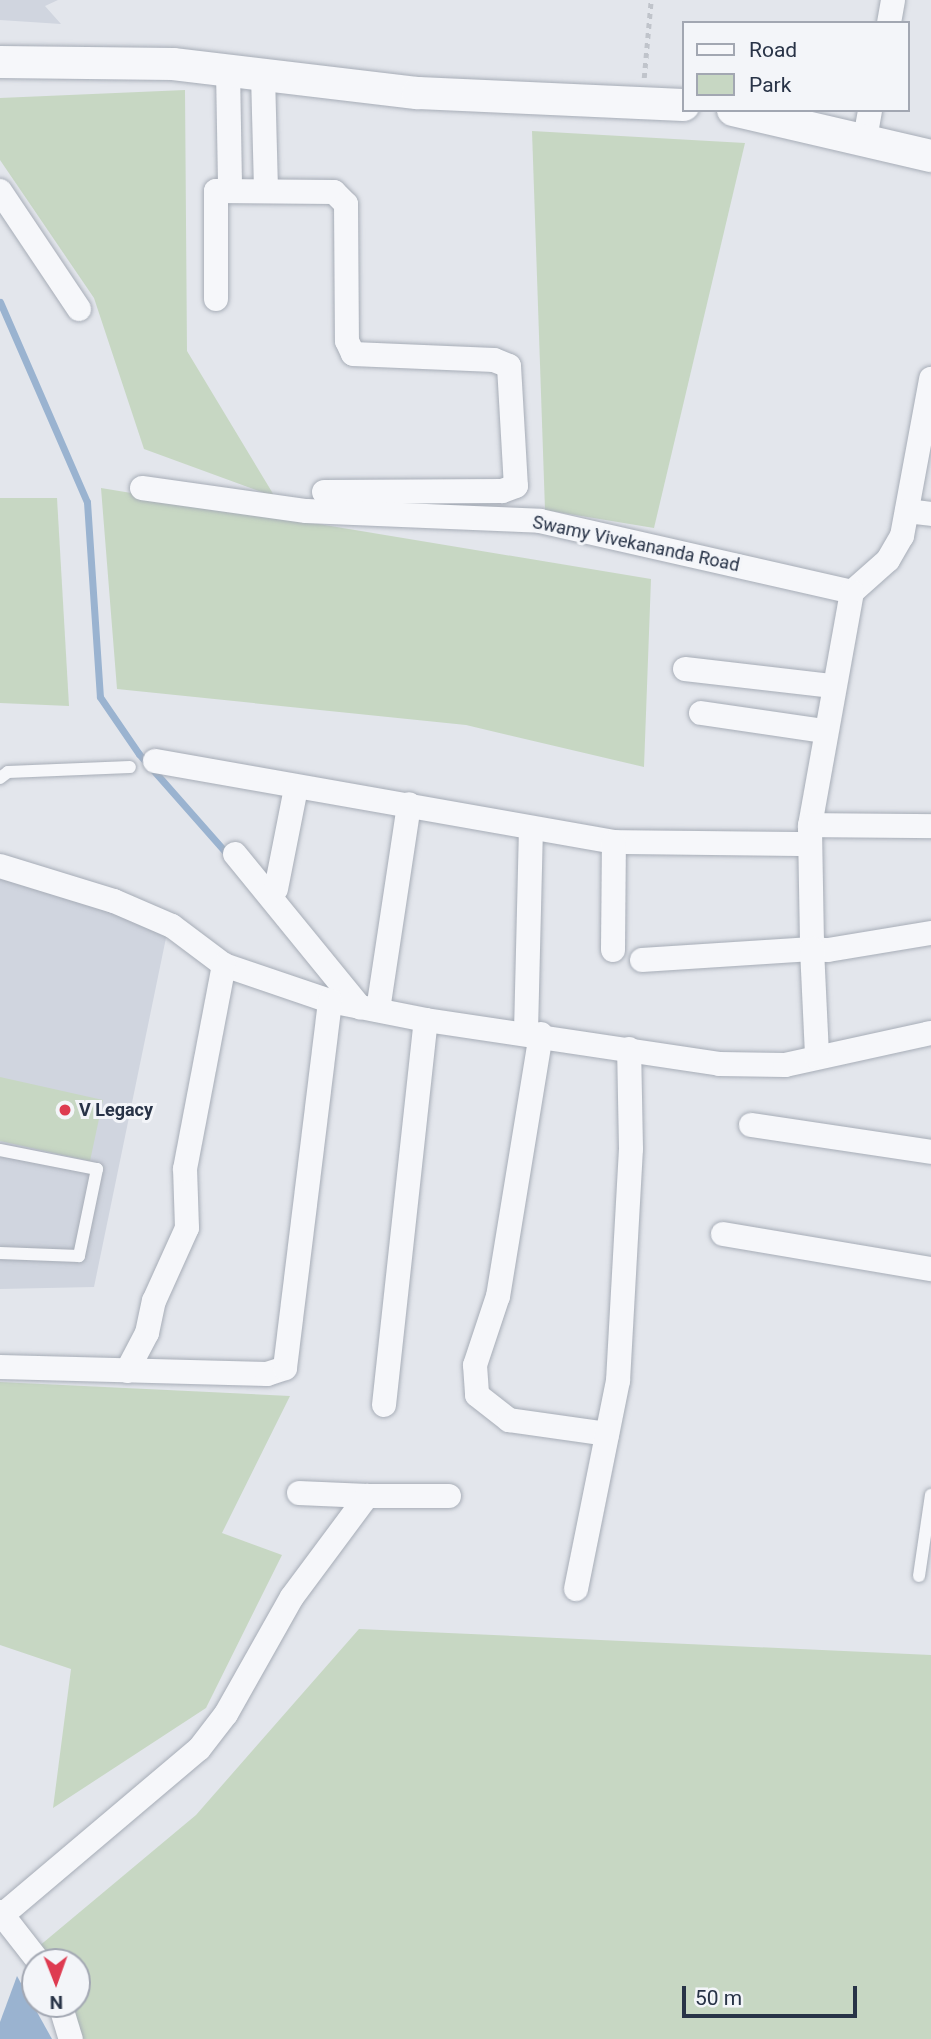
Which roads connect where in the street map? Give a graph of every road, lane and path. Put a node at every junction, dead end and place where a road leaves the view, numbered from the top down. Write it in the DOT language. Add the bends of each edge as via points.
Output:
graph roads {
  1 [pos="651,0"];
  2 [pos="893,0"];
  3 [pos="888,21"];
  4 [pos="0,62"];
  5 [pos="228,70"];
  6 [pos="263,75"];
  7 [pos="643,100"];
  8 [pos="682,104"];
  9 [pos="752,112"];
  10 [pos="867,124"];
  11 [pos="931,156"];
  12 [pos="230,189"];
  13 [pos="266,189"];
  14 [pos="0,191"];
  15 [pos="216,299"];
  16 [pos="79,309"];
  17 [pos="931,379"];
  18 [pos="927,424"];
  19 [pos="142,488"];
  20 [pos="324,492"];
  21 [pos="919,513"];
  22 [pos="852,592"];
  23 [pos="685,669"];
  24 [pos="833,687"];
  25 [pos="701,713"];
  26 [pos="825,731"];
  27 [pos="155,761"];
  28 [pos="130,767"];
  29 [pos="0,778"];
  30 [pos="296,788"];
  31 [pos="410,804"];
  32 [pos="931,826"];
  33 [pos="531,829"];
  34 [pos="809,834"];
  35 [pos="614,842"];
  36 [pos="235,854"];
  37 [pos="0,866"];
  38 [pos="276,889"];
  39 [pos="931,933"];
  40 [pos="812,949"];
  41 [pos="613,950"];
  42 [pos="642,960"];
  43 [pos="224,964"];
  44 [pos="330,1001"];
  45 [pos="369,1008"];
  46 [pos="426,1020"];
  47 [pos="533,1033"];
  48 [pos="931,1033"];
  49 [pos="629,1049"];
  50 [pos="817,1057"];
  51 [pos="751,1125"];
  52 [pos="0,1150"];
  53 [pos="931,1152"];
  54 [pos="723,1234"];
  55 [pos="0,1253"];
  56 [pos="931,1269"];
  57 [pos="0,1367"];
  58 [pos="127,1371"];
  59 [pos="384,1405"];
  60 [pos="607,1434"];
  61 [pos="299,1493"];
  62 [pos="931,1495"];
  63 [pos="367,1496"];
  64 [pos="449,1496"];
  65 [pos="919,1576"];
  66 [pos="576,1589"];
  67 [pos="1,1915"];
  68 [pos="28,1948"];
  69 [pos="64,2018"];
  70 [pos="71,2039"];
  1 -- 7 [label="path"];
  2 -- 3 [label="street"];
  4 -- 5 [label="street" via="173,64"];
  5 -- 6 [label="street"];
  5 -- 12 [label="street"];
  6 -- 7 [label="street" via="418,93"];
  6 -- 13 [label="street"];
  7 -- 8 [label="street"];
  9 -- 10 [label="street"];
  10 -- 11 [label="street"];
  12 -- 13 [label="street"];
  12 -- 15 [label="street" via="214,196"];
  13 -- 20 [label="street" via="334,191 343,198 347,341 353,354 494,360 509,366 516,485 502,491"];
  14 -- 16 [label="street"];
  17 -- 18 [label="street"];
  18 -- 21 [label="street"];
  19 -- 22 [label="street, Swamy Vivekananda Road" via="306,511 540,521"];
  21 -- 22 [label="street" via="888,560"];
  22 -- 24 [label="street"];
  23 -- 24 [label="street"];
  24 -- 26 [label="street"];
  25 -- 26 [label="street"];
  26 -- 34 [label="street"];
  27 -- 30 [label="street"];
  28 -- 29 [label="lane" via="8,772"];
  30 -- 31 [label="street"];
  30 -- 38 [label="street"];
  31 -- 33 [label="street"];
  31 -- 45 [label="street"];
  32 -- 34 [label="street"];
  33 -- 35 [label="street"];
  33 -- 47 [label="street"];
  34 -- 35 [label="street"];
  34 -- 40 [label="street"];
  35 -- 41 [label="street"];
  36 -- 45 [label="street"];
  37 -- 43 [label="street" via="172,926"];
  39 -- 40 [label="street"];
  40 -- 42 [label="street"];
  40 -- 50 [label="street"];
  43 -- 44 [label="street"];
  43 -- 58 [label="street" via="185,1169 187,1228"];
  44 -- 45 [label="street"];
  44 -- 58 [label="street" via="285,1368 267,1374"];
  45 -- 46 [label="street"];
  46 -- 47 [label="street"];
  46 -- 59 [label="street"];
  47 -- 49 [label="street"];
  47 -- 60 [label="street" via="498,1296 475,1365 477,1395 509,1420"];
  48 -- 50 [label="street"];
  49 -- 50 [label="street" via="719,1063 785,1065"];
  49 -- 60 [label="street" via="631,1149 624,1295 618,1381"];
  51 -- 53 [label="street"];
  52 -- 55 [label="lane" via="97,1168 79,1256"];
  54 -- 56 [label="street"];
  57 -- 58 [label="street"];
  60 -- 66 [label="street"];
  61 -- 63 [label="street"];
  62 -- 65 [label="lane"];
  63 -- 64 [label="street"];
  63 -- 67 [label="street" via="292,1597 226,1714 199,1749"];
  67 -- 68 [label="street"];
  69 -- 70 [label="street"];
}
